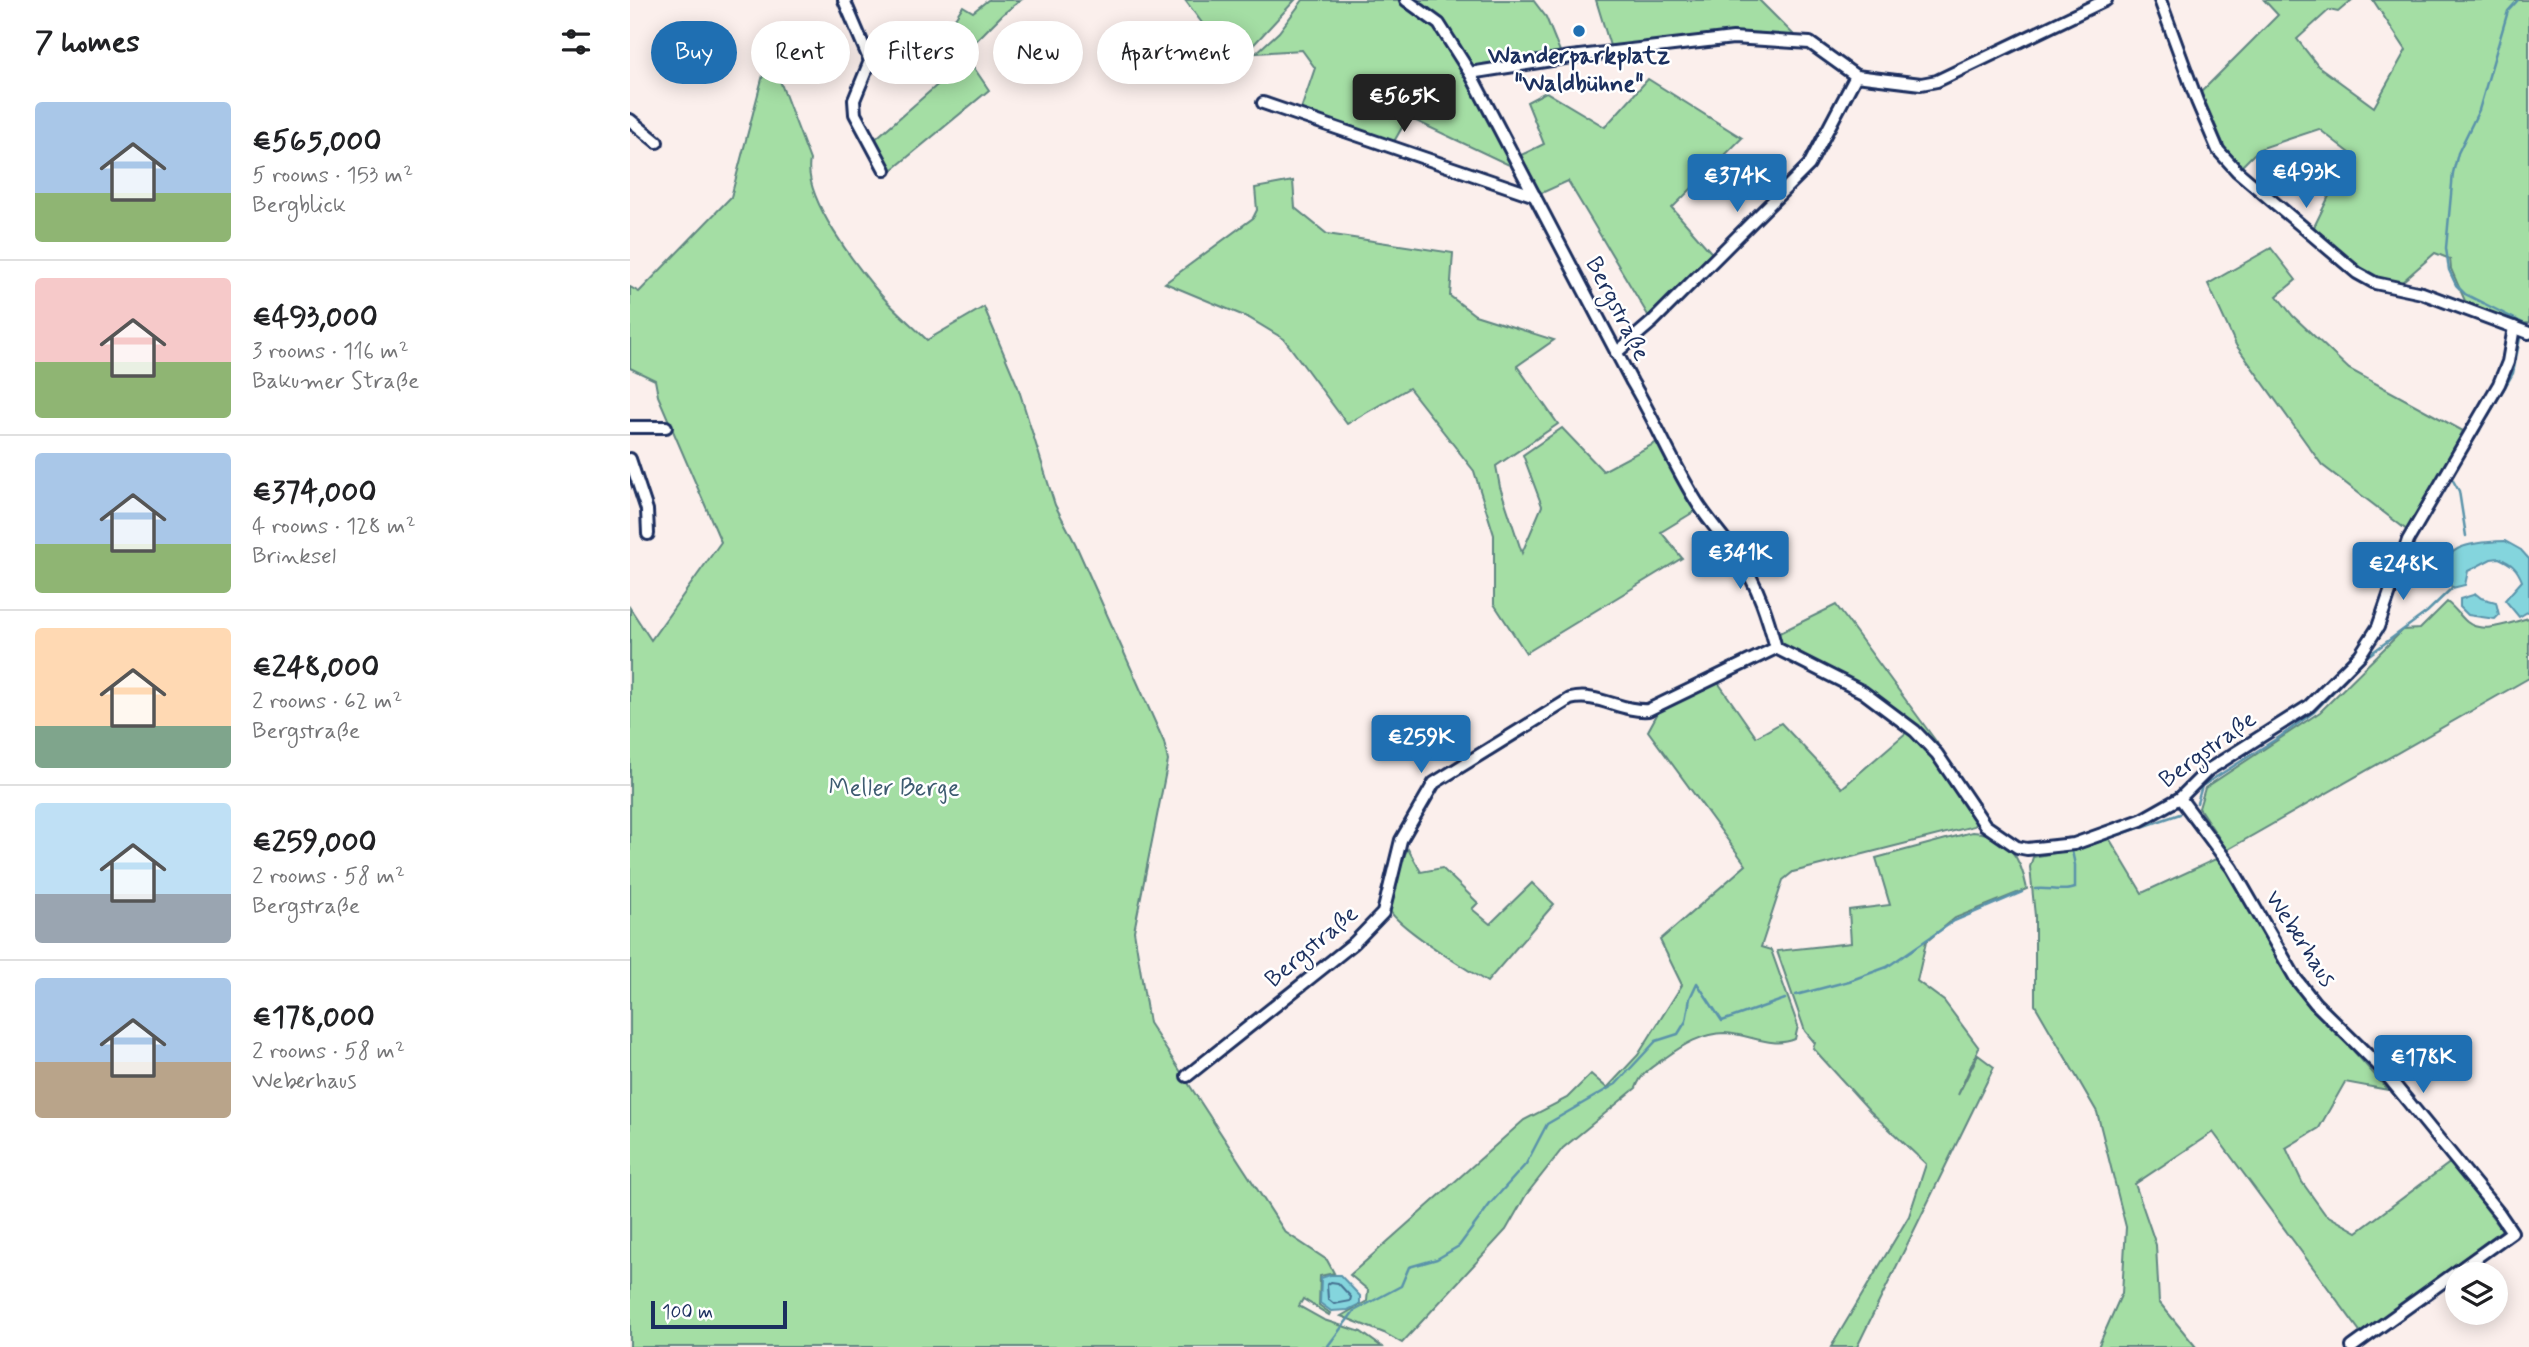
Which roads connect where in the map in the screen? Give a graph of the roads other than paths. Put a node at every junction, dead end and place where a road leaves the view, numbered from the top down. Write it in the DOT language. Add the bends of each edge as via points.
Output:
graph roads {
  1 [pos="844,0"];
  2 [pos="1406,0"];
  3 [pos="2106,0"];
  4 [pos="2160,0"];
  5 [pos="1470,73"];
  6 [pos="1856,76"];
  7 [pos="1263,103"];
  8 [pos="630,120"];
  9 [pos="657,142"];
  10 [pos="884,170"];
  11 [pos="1535,196"];
  12 [pos="2514,327"];
  13 [pos="2529,333"];
  14 [pos="1616,353"];
  15 [pos="630,427"];
  16 [pos="666,427"];
  17 [pos="630,459"];
  18 [pos="648,534"];
  19 [pos="1776,648"];
  20 [pos="2180,798"];
  21 [pos="1187,1076"];
  22 [pos="2351,1347"];
  1 -- 10 [label="street" via="870,61 854,100 855,114"];
  2 -- 5 [label="street, Bergstraße" via="1439,24"];
  3 -- 6 [label="street" via="1937,81 1921,84"];
  4 -- 12 [label="street" via="2218,150 2237,171 2357,273 2375,283 2422,293"];
  5 -- 6 [label="street" via="1733,38 1810,43"];
  5 -- 11 [label="street, Bergstraße"];
  6 -- 14 [label="street" via="1809,165"];
  7 -- 11 [label="street"];
  8 -- 9 [label="street"];
  11 -- 14 [label="street, Bergstraße"];
  12 -- 13 [label="street"];
  12 -- 20 [label="street, Bergstraße" via="2499,384 2408,540 2378,626 2360,654 2309,706 2208,771"];
  14 -- 19 [label="street, Bergstraße" via="1698,503 1752,580"];
  15 -- 16 [label="street"];
  17 -- 18 [label="street" via="647,510"];
  19 -- 20 [label="street, Bergstraße" via="1863,692 1915,730 1985,825 2017,847 2074,844 2141,820"];
  19 -- 21 [label="street, Bergstraße" via="1648,710 1582,696 1570,699 1434,783 1401,840 1383,914 1354,943"];
  20 -- 22 [label="street, Weberhaus" via="2232,868 2315,1003 2379,1067 2512,1232"];
}
